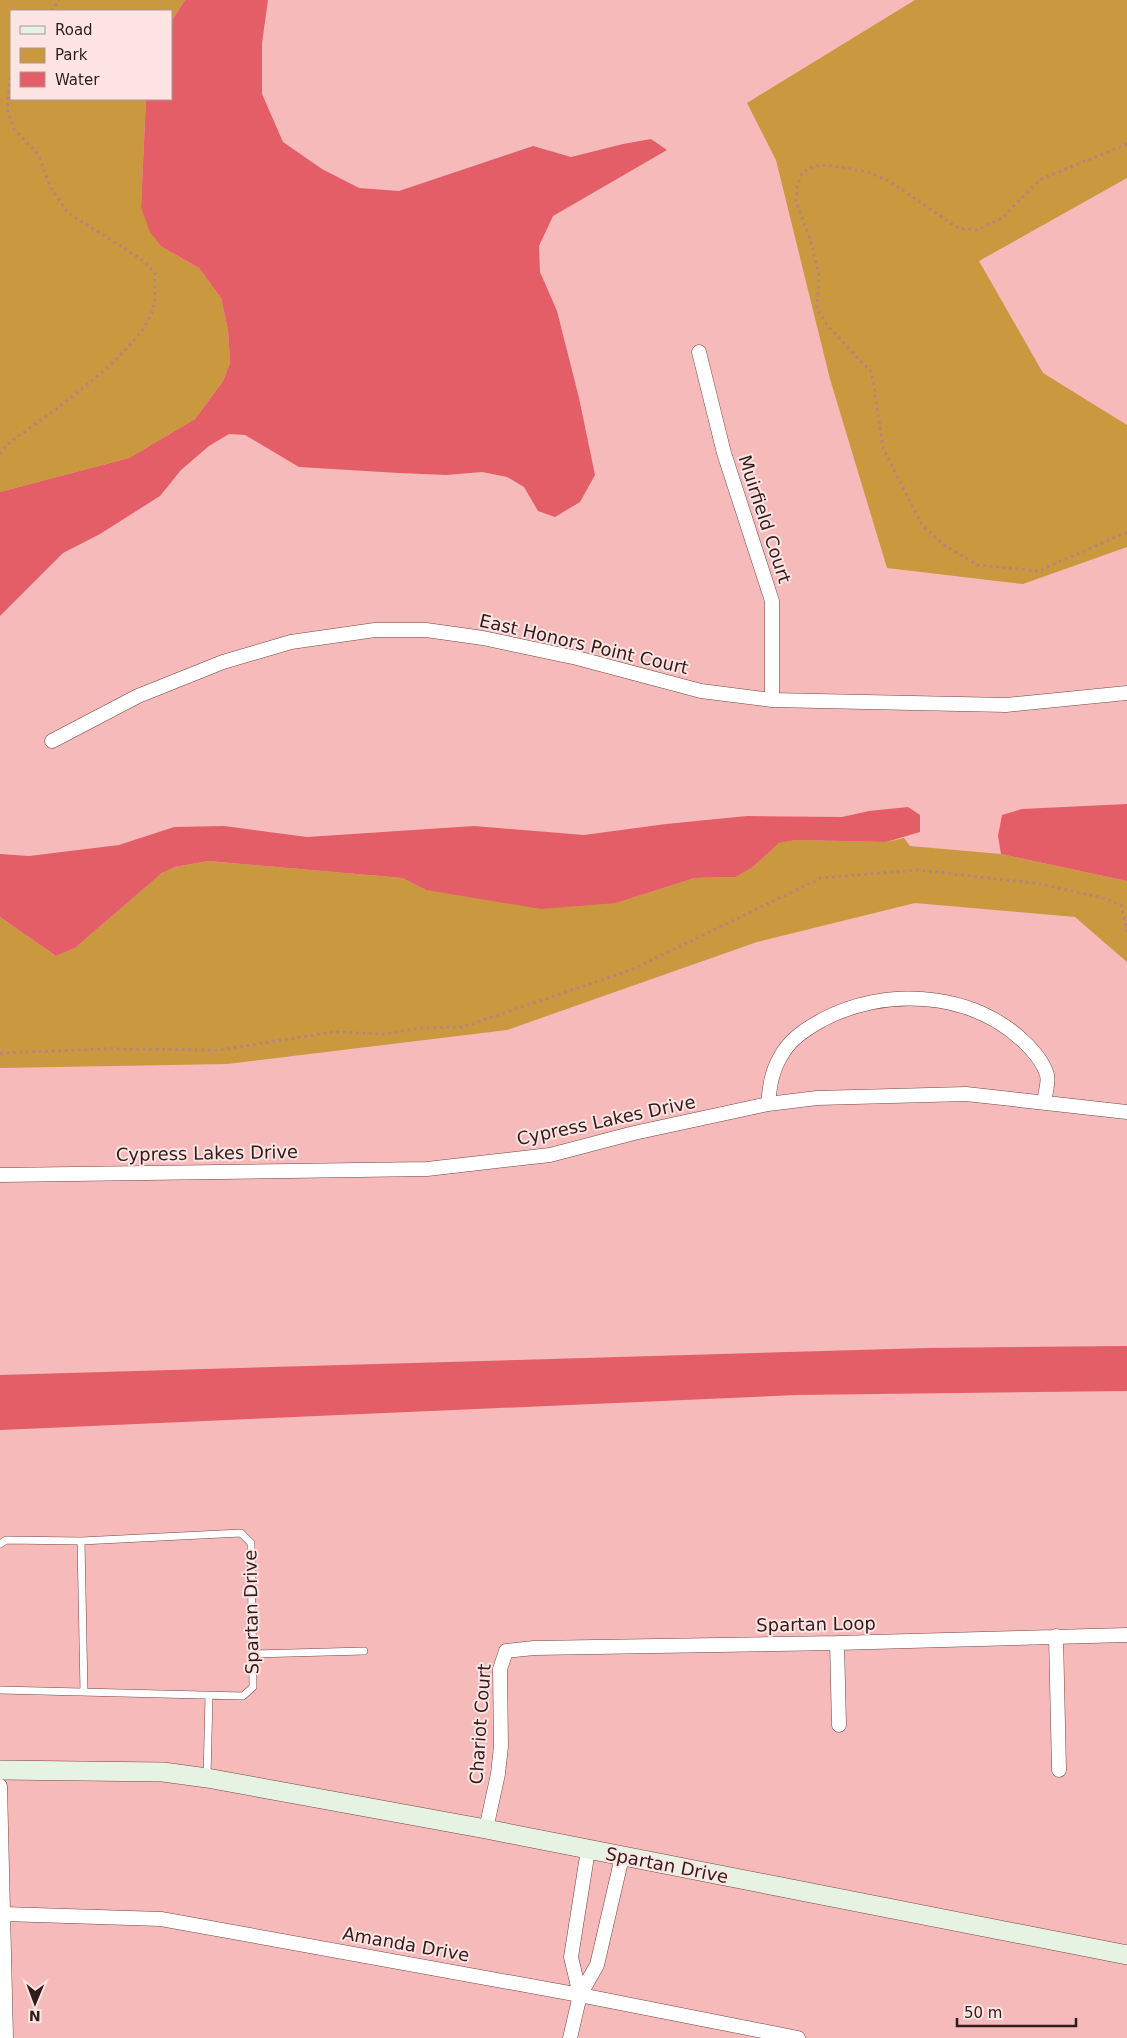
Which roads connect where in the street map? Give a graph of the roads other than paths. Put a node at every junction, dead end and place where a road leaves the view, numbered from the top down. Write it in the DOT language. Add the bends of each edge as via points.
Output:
graph roads {
  1 [pos="698,352"];
  2 [pos="1127,693"];
  3 [pos="772,700"];
  4 [pos="52,741"];
  5 [pos="1044,1102"];
  6 [pos="768,1104"];
  7 [pos="1127,1112"];
  8 [pos="0,1175"];
  9 [pos="81,1540"];
  10 [pos="0,1544"];
  11 [pos="1127,1635"];
  12 [pos="1056,1636"];
  13 [pos="837,1643"];
  14 [pos="364,1651"];
  15 [pos="506,1651"];
  16 [pos="252,1654"];
  17 [pos="0,1690"];
  18 [pos="84,1692"];
  19 [pos="209,1696"];
  20 [pos="840,1725"];
  21 [pos="0,1770"];
  22 [pos="1059,1770"];
  23 [pos="207,1778"];
  24 [pos="0,1786"];
  25 [pos="486,1829"];
  26 [pos="588,1850"];
  27 [pos="622,1857"];
  28 [pos="4,1914"];
  29 [pos="1127,1955"];
  30 [pos="580,1995"];
  31 [pos="6,2038"];
  32 [pos="570,2038"];
  33 [pos="798,2038"];
  1 -- 3 [label="street, Muirfield Court" via="724,453 772,601"];
  2 -- 3 [label="street, East Honors Point Court" via="1006,705"];
  3 -- 4 [label="street, East Honors Point Court" via="701,691 577,658 483,638 426,630 375,630 291,642 223,662 138,696"];
  5 -- 6 [label="street, Cypress Lakes Drive" via="966,1094 817,1098"];
  5 -- 6 [label="street" via="1048,1076 1034,1051 1005,1024 959,1005 924,998 882,1000 841,1010 805,1029 785,1049 770,1076"];
  5 -- 7 [label="street, Cypress Lakes Drive"];
  6 -- 8 [label="street, Cypress Lakes Drive" via="634,1132 550,1155 427,1169"];
  9 -- 10 [label="lane, Spartan Drive" via="6,1540"];
  9 -- 16 [label="lane, Spartan Drive" via="240,1533 251,1543"];
  9 -- 18 [label="lane"];
  11 -- 12 [label="street, Spartan Loop"];
  12 -- 13 [label="street, Spartan Loop"];
  12 -- 22 [label="street"];
  13 -- 15 [label="street, Spartan Loop"];
  13 -- 20 [label="street"];
  14 -- 16 [label="lane"];
  15 -- 25 [label="street, Chariot Court" via="500,1668 498,1774"];
  16 -- 19 [label="lane, Spartan Drive" via="253,1687 243,1696"];
  17 -- 18 [label="lane, Spartan Drive"];
  18 -- 19 [label="lane, Spartan Drive"];
  19 -- 23 [label="lane"];
  21 -- 23 [label="street, Spartan Drive" via="163,1772"];
  23 -- 25 [label="street, Spartan Drive"];
  24 -- 28 [label="street"];
  25 -- 26 [label="street, Spartan Drive"];
  26 -- 27 [label="street, Spartan Drive"];
  26 -- 30 [label="street" via="570,1957"];
  27 -- 29 [label="street, Spartan Drive"];
  27 -- 30 [label="street" via="597,1965"];
  28 -- 30 [label="street, Amanda Drive" via="161,1920"];
  28 -- 31 [label="street"];
  30 -- 32 [label="street"];
  30 -- 33 [label="street, Amanda Drive"];
}
